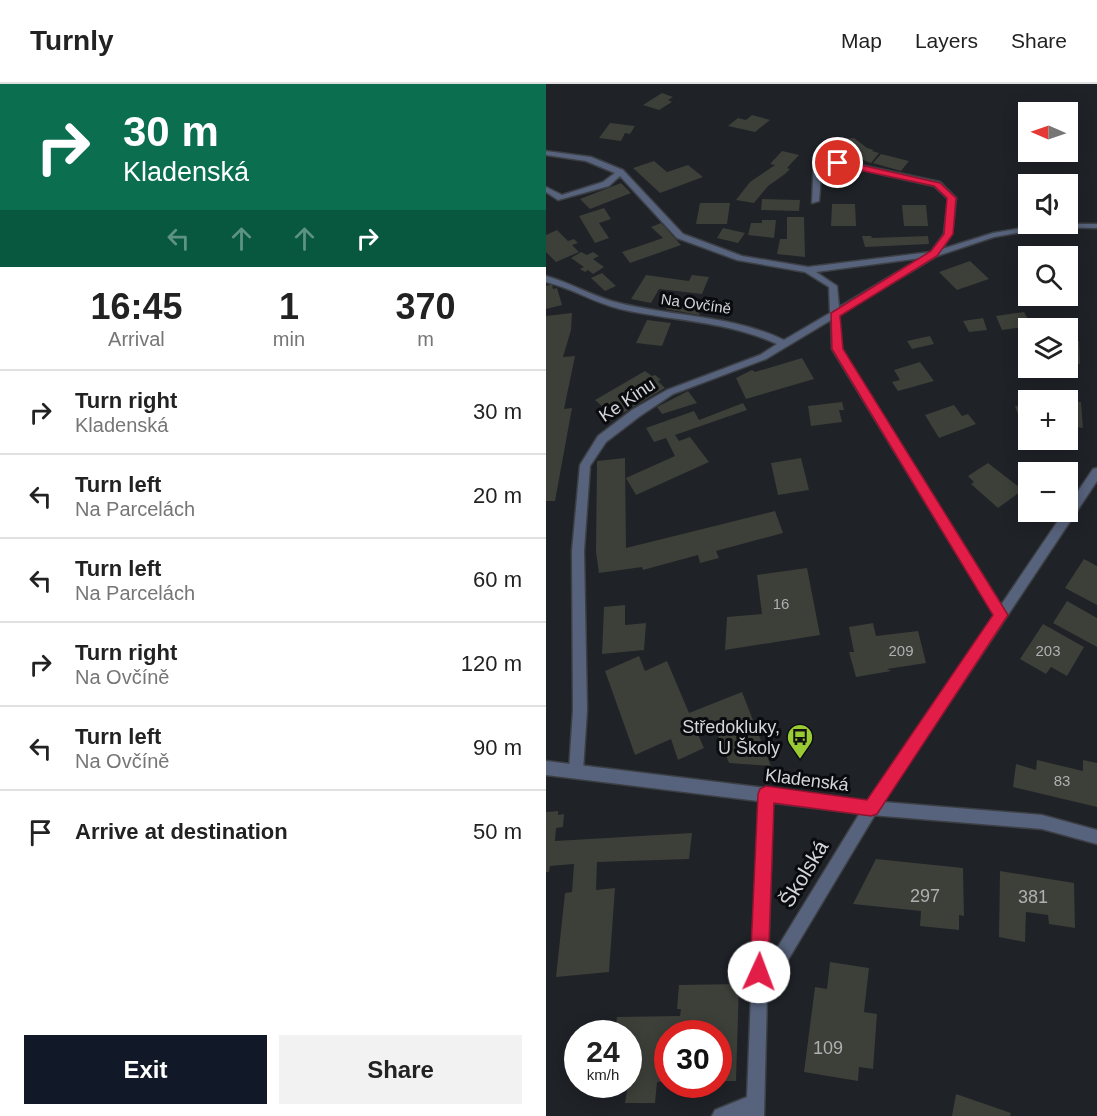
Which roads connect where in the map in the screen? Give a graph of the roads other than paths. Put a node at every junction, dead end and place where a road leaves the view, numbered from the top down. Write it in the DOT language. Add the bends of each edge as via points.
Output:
graph roads {
  1 [pos="546,153"];
  2 [pos="620,172"];
  3 [pos="546,189"];
  4 [pos="815,201"];
  5 [pos="1097,226"];
  6 [pos="934,254"];
  7 [pos="808,270"];
  8 [pos="546,279"];
  9 [pos="835,315"];
  10 [pos="784,344"];
  11 [pos="1097,472"];
  12 [pos="1001,615"];
  13 [pos="546,768"];
  14 [pos="576,771"];
  15 [pos="766,794"];
  16 [pos="871,808"];
  17 [pos="1097,837"];
  18 [pos="758,995"];
  19 [pos="755,1110"];
  20 [pos="721,1116"];
  1 -- 2 [label="street" via="588,159"];
  2 -- 3 [label="street" via="606,184 561,198"];
  2 -- 7 [label="street" via="680,236 740,258"];
  4 -- 6 [label="street" via="818,158 937,184 952,198 948,234"];
  5 -- 6 [label="street" via="1052,225 993,235"];
  6 -- 7 [label="street"];
  6 -- 9 [label="street"];
  7 -- 9 [label="street" via="833,286"];
  8 -- 10 [label="street, Na Ovčíně" via="617,306 734,324 763,332"];
  9 -- 10 [label="street"];
  9 -- 12 [label="street" via="837,349"];
  10 -- 14 [label="street, Ke Kinu" via="763,357 662,398 602,439 585,465 578,551 580,711"];
  11 -- 12 [label="street, Školská"];
  12 -- 16 [label="street, Školská"];
  13 -- 14 [label="street, Kladenská"];
  14 -- 15 [label="street, Kladenská"];
  15 -- 16 [label="street, Kladenská"];
  15 -- 18 [label="street, Školská"];
  16 -- 17 [label="street, Kladenská" via="1042,822"];
  16 -- 18 [label="street, Školská"];
  18 -- 19 [label="street, Školská"];
  19 -- 20 [label="street"];
}
